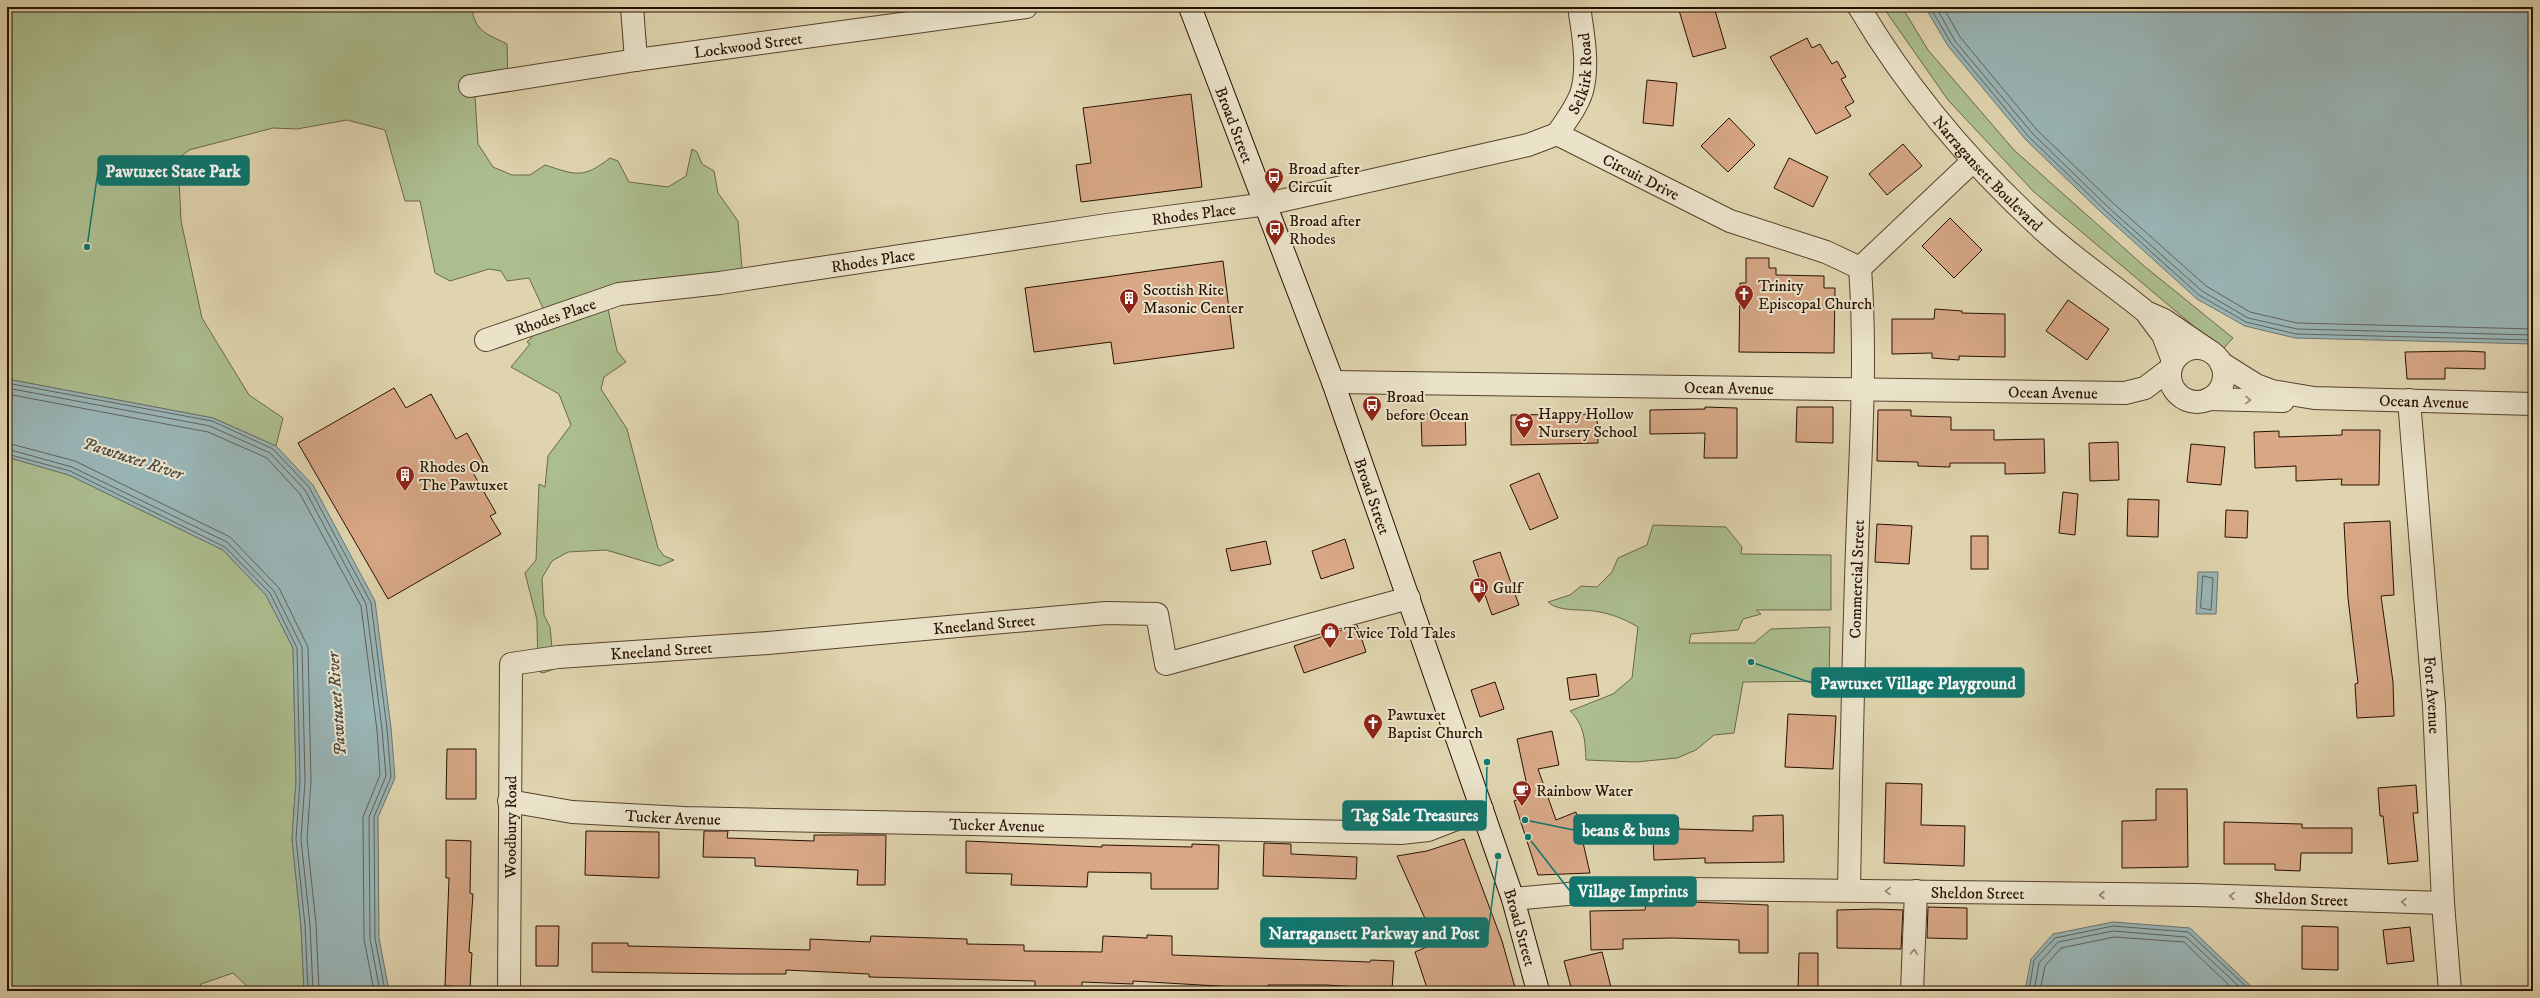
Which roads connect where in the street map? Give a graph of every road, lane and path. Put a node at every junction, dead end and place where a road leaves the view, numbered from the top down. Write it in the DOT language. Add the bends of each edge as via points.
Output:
graph roads {
  1 [pos="632,7"];
  2 [pos="1026,7"];
  3 [pos="1190,7"];
  4 [pos="1579,7"];
  5 [pos="1859,7"];
  6 [pos="636,60"];
  7 [pos="470,86"];
  8 [pos="1557,134"];
  9 [pos="1973,161"];
  10 [pos="1266,204"];
  11 [pos="1860,268"];
  12 [pos="2146,312"];
  13 [pos="486,340"];
  14 [pos="2215,357"];
  15 [pos="2172,365"];
  16 [pos="1333,382"];
  17 [pos="1863,388"];
  18 [pos="2125,393"];
  19 [pos="2314,398"];
  20 [pos="2184,399"];
  21 [pos="2209,399"];
  22 [pos="2410,400"];
  23 [pos="2533,404"];
  24 [pos="1409,598"];
  25 [pos="511,664"];
  26 [pos="509,801"];
  27 [pos="1482,809"];
  28 [pos="1849,890"];
  29 [pos="1916,891"];
  30 [pos="1513,899"];
  31 [pos="2443,903"];
  32 [pos="509,991"];
  33 [pos="1538,991"];
  34 [pos="1912,991"];
  35 [pos="2450,991"];
  1 -- 6 [label="street"];
  2 -- 6 [label="street, Lockwood Street"];
  3 -- 10 [label="street, Broad Street"];
  4 -- 8 [label="street, Selkirk Road" via="1585,60 1582,90 1571,114"];
  5 -- 9 [label="street, Narragansett Boulevard" via="1910,82"];
  6 -- 7 [label="street, Lockwood Street"];
  8 -- 10 [label="street" via="1528,145"];
  8 -- 11 [label="street, Circuit Drive" via="1730,221 1826,252"];
  9 -- 11 [label="street"];
  9 -- 12 [label="street, Narragansett Boulevard" via="2045,232"];
  10 -- 13 [label="street, Rhodes Place" via="720,283 619,294"];
  10 -- 16 [label="street, Broad Street"];
  11 -- 17 [label="street, Commercial Street" via="1863,307"];
  12 -- 14 [label="street, Narragansett Boulevard" via="2164,320"];
  12 -- 15 [label="street, Narragansett Boulevard" via="2163,335"];
  14 -- 15 [label="street, Ocean Avenue" via="2192,348 2185,351"];
  14 -- 19 [label="street, Ocean Avenue" via="2261,387"];
  14 -- 21 [label="street" via="2224,372 2221,388"];
  15 -- 18 [label="street, Ocean Avenue" via="2145,388"];
  15 -- 20 [label="street" via="2169,376 2173,389"];
  16 -- 17 [label="street, Ocean Avenue"];
  16 -- 24 [label="street, Broad Street"];
  17 -- 18 [label="street, Ocean Avenue"];
  17 -- 28 [label="street, Commercial Street" via="1853,673"];
  18 -- 20 [label="street, Ocean Avenue" via="2145,398"];
  21 -- 19 [label="street, Ocean Avenue, one-way" via="2299,401"];
  19 -- 22 [label="street, Ocean Avenue"];
  20 -- 21 [label="street, Ocean Avenue" via="2200,402"];
  22 -- 23 [label="street, Ocean Avenue"];
  22 -- 31 [label="street, Fort Avenue" via="2434,706"];
  24 -- 25 [label="street, Kneeland Street" via="1166,664 1157,614 1106,613 768,643 558,657"];
  24 -- 27 [label="street, Broad Street"];
  25 -- 26 [label="street, Woodbury Road"];
  26 -- 27 [label="street, Tucker Avenue" via="572,812 684,818 1401,833 1428,830"];
  26 -- 32 [label="street, Woodbury Road"];
  27 -- 30 [label="street, Broad Street"];
  29 -- 28 [label="street, Sheldon Street, one-way"];
  28 -- 30 [label="street, Sheldon Street" via="1674,889 1601,891"];
  31 -- 29 [label="street, Sheldon Street, one-way" via="2195,895"];
  34 -- 29 [label="street, one-way"];
  30 -- 33 [label="street, Broad Street"];
  31 -- 35 [label="street, Fort Avenue"];
}
